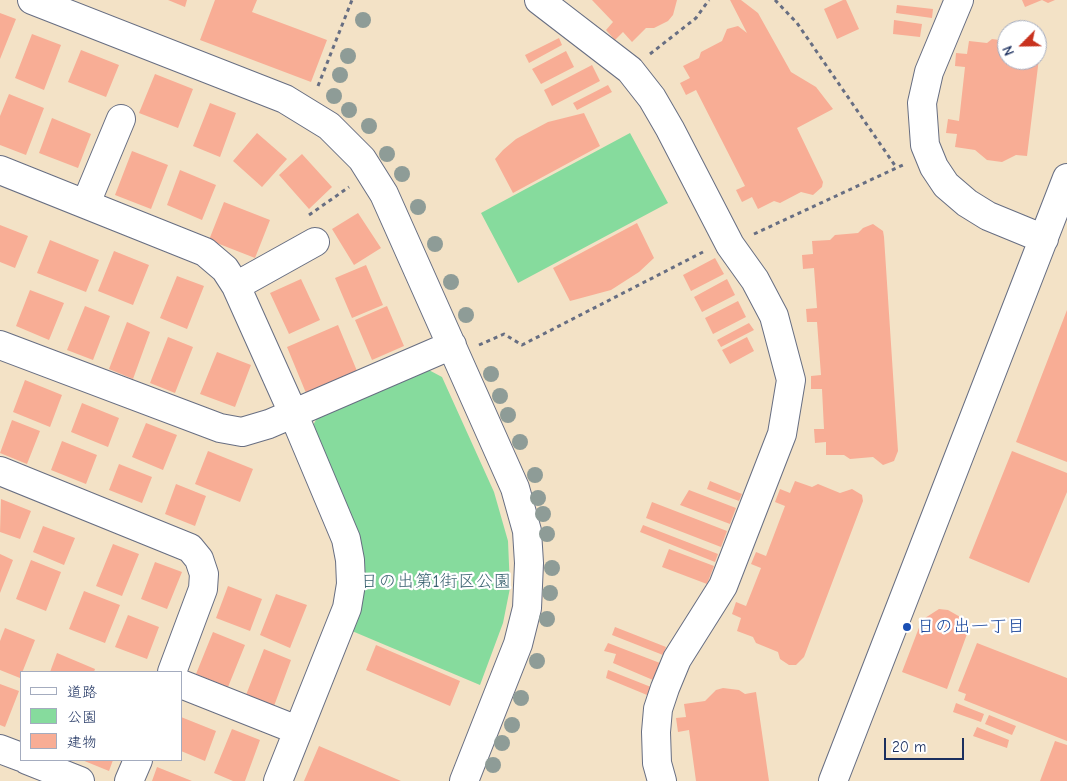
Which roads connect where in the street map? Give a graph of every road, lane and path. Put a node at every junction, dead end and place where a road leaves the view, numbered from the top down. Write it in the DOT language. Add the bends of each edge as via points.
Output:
graph roads {
  1 [pos="32,0"];
  2 [pos="352,0"];
  3 [pos="539,0"];
  4 [pos="710,0"];
  5 [pos="775,0"];
  6 [pos="958,0"];
  7 [pos="630,70"];
  8 [pos="307,112"];
  9 [pos="120,119"];
  10 [pos="928,153"];
  11 [pos="896,168"];
  12 [pos="0,170"];
  13 [pos="370,172"];
  14 [pos="1067,178"];
  15 [pos="86,204"];
  16 [pos="1044,239"];
  17 [pos="315,242"];
  18 [pos="728,242"];
  19 [pos="236,286"];
  20 [pos="504,334"];
  21 [pos="0,345"];
  22 [pos="452,345"];
  23 [pos="293,413"];
  24 [pos="0,471"];
  25 [pos="172,671"];
  26 [pos="182,684"];
  27 [pos="297,730"];
  28 [pos="0,749"];
  29 [pos="20,757"];
  30 [pos="30,761"];
  31 [pos="138,761"];
  32 [pos="80,781"];
  33 [pos="129,781"];
  34 [pos="278,781"];
  35 [pos="464,781"];
  36 [pos="662,781"];
  37 [pos="833,781"];
  1 -- 8 [label="street" via="250,84"];
  2 -- 8 [label="path"];
  3 -- 7 [label="street"];
  4 -- 7 [label="path" via="696,18"];
  5 -- 11 [label="path" via="797,22"];
  6 -- 10 [label="street" via="929,72 922,103 922,124"];
  7 -- 18 [label="street" via="670,129"];
  8 -- 13 [label="street" via="329,126 362,159"];
  9 -- 15 [label="street"];
  10 -- 11 [label="path"];
  10 -- 16 [label="street" via="946,185 967,203 988,216"];
  11 -- 18 [label="path"];
  12 -- 15 [label="street"];
  13 -- 17 [label="path" via="304,218"];
  13 -- 22 [label="street" via="389,204"];
  14 -- 16 [label="street"];
  15 -- 19 [label="street" via="205,252 225,269"];
  16 -- 37 [label="street"];
  17 -- 19 [label="street"];
  18 -- 20 [label="path" via="522,345"];
  18 -- 36 [label="street" via="755,280 774,316 791,380 782,434 723,586 677,660 658,709 657,763"];
  19 -- 23 [label="street"];
  21 -- 23 [label="street" via="220,428 242,432"];
  22 -- 23 [label="street"];
  22 -- 35 [label="street" via="515,488 527,530 529,563 527,608 518,644"];
  23 -- 27 [label="street" via="346,539 351,584 347,608"];
  24 -- 25 [label="street" via="190,548 199,559 204,574 203,589"];
  26 -- 27 [label="street"];
  27 -- 34 [label="street"];
  28 -- 29 [label="street"];
  30 -- 32 [label="street"];
  31 -- 33 [label="street"];
}
